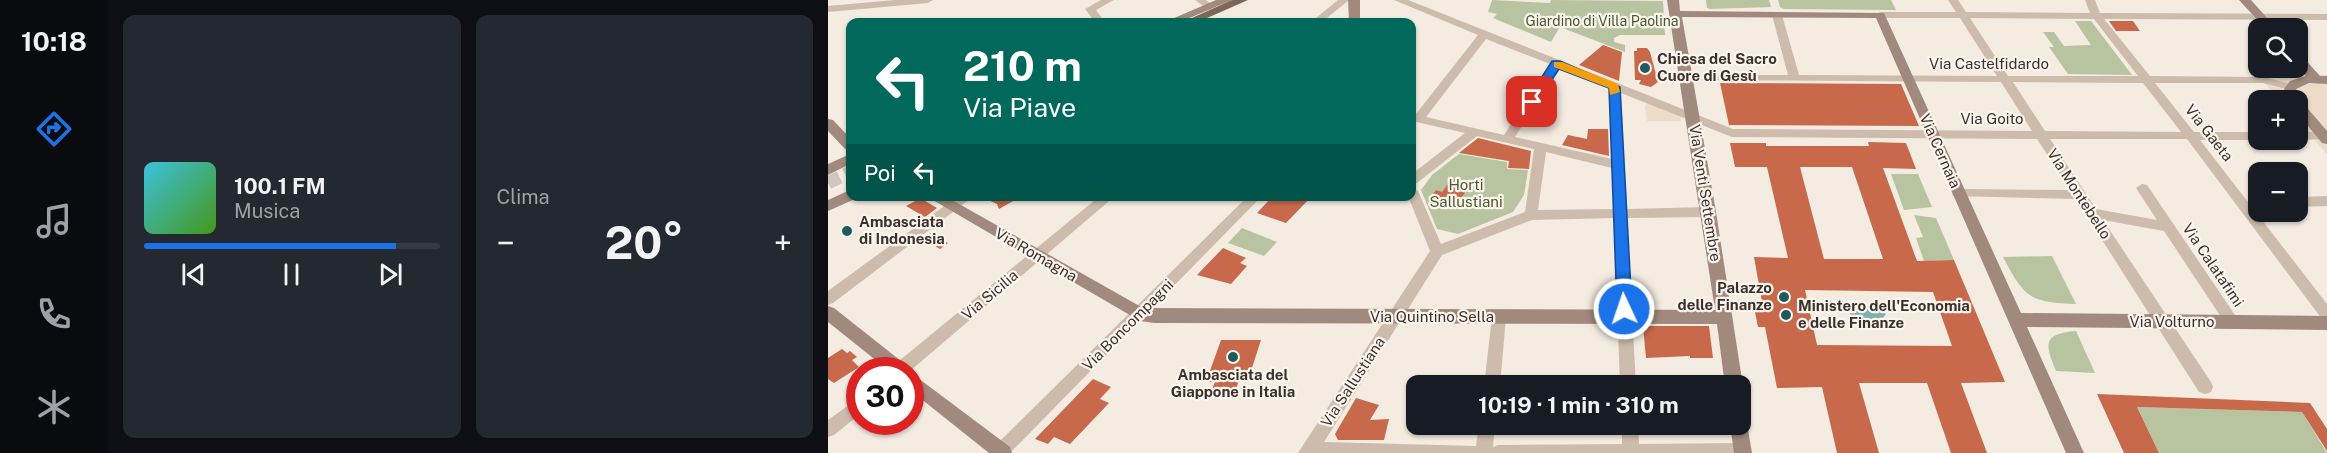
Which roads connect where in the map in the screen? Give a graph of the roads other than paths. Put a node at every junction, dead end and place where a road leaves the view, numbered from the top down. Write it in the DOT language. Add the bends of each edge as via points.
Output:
graph roads {
  1 [pos="928,0"];
  2 [pos="1109,0"];
  3 [pos="1242,0"];
  4 [pos="1253,0"];
  5 [pos="1399,0"];
  6 [pos="1432,0"];
  7 [pos="1673,0"];
  8 [pos="1953,0"];
  9 [pos="2090,0"];
  10 [pos="2245,0"];
  11 [pos="1340,3"];
  12 [pos="1355,4"];
  13 [pos="1215,6"];
  14 [pos="828,9"];
  15 [pos="1427,11"];
  16 [pos="1676,14"];
  17 [pos="1778,15"];
  18 [pos="1880,15"];
  19 [pos="1963,15"];
  20 [pos="2096,16"];
  21 [pos="2260,16"];
  22 [pos="2327,17"];
  23 [pos="1097,18"];
  24 [pos="1182,18"];
  25 [pos="1190,18"];
  26 [pos="1196,18"];
  27 [pos="1204,18"];
  28 [pos="1321,18"];
  29 [pos="1485,34"];
  30 [pos="1556,64"];
  31 [pos="2308,68"];
  32 [pos="1685,78"];
  33 [pos="1795,79"];
  34 [pos="1909,79"];
  35 [pos="2005,79"];
  36 [pos="2145,79"];
  37 [pos="2321,79"];
  38 [pos="1614,87"];
  39 [pos="2291,87"];
  40 [pos="2292,90"];
  41 [pos="1416,116"];
  42 [pos="1416,117"];
  43 [pos="1693,118"];
  44 [pos="2308,118"];
  45 [pos="828,123"];
  46 [pos="1474,132"];
  47 [pos="2189,135"];
  48 [pos="1933,136"];
  49 [pos="2040,136"];
  50 [pos="2248,136"];
  51 [pos="2308,137"];
  52 [pos="2325,138"];
  53 [pos="1507,140"];
  54 [pos="846,142"];
  55 [pos="1540,148"];
  56 [pos="846,161"];
  57 [pos="1618,165"];
  58 [pos="828,170"];
  59 [pos="1416,177"];
  60 [pos="2142,188"];
  61 [pos="1958,194"];
  62 [pos="2080,195"];
  63 [pos="846,197"];
  64 [pos="941,201"];
  65 [pos="962,201"];
  66 [pos="1103,201"];
  67 [pos="1250,201"];
  68 [pos="1416,201"];
  69 [pos="2308,201"];
  70 [pos="2327,201"];
  71 [pos="2242,202"];
  72 [pos="2248,202"];
  73 [pos="828,206"];
  74 [pos="953,208"];
  75 [pos="1708,212"];
  76 [pos="1619,213"];
  77 [pos="2092,213"];
  78 [pos="1531,215"];
  79 [pos="2167,227"];
  80 [pos="1437,251"];
  81 [pos="1037,256"];
  82 [pos="828,298"];
  83 [pos="828,313"];
  84 [pos="1140,314"];
  85 [pos="2327,315"];
  86 [pos="1394,317"];
  87 [pos="1499,317"];
  88 [pos="1625,317"];
  89 [pos="1724,317"];
  90 [pos="2016,320"];
  91 [pos="2163,321"];
  92 [pos="2232,322"];
  93 [pos="2327,323"];
  94 [pos="884,357"];
  95 [pos="916,357"];
  96 [pos="1493,375"];
  97 [pos="1628,375"];
  98 [pos="1732,375"];
  99 [pos="2205,387"];
  100 [pos="924,390"];
  101 [pos="846,415"];
  102 [pos="828,430"];
  103 [pos="1486,435"];
  104 [pos="1630,435"];
  105 [pos="1741,435"];
  106 [pos="1309,451"];
  107 [pos="1001,452"];
  108 [pos="1631,452"];
  109 [pos="1743,452"];
  110 [pos="1475,453"];
  111 [pos="1484,453"];
  112 [pos="1497,453"];
  113 [pos="2075,453"];
  1 -- 14 [label="street"];
  2 -- 23 [label="street" via="1090,9"];
  3 -- 13 [label="main road"];
  4 -- 13 [label="main road"];
  5 -- 15 [label="street, Via Goito"];
  6 -- 15 [label="street"];
  7 -- 16 [label="street, Via Venti Settembre"];
  8 -- 19 [label="street, Via Montebello"];
  9 -- 20 [label="street, Via Gaeta"];
  10 -- 21 [label="street"];
  11 -- 12 [label="street"];
  11 -- 28 [label="street"];
  13 -- 24 [label="street"];
  13 -- 25 [label="main road"];
  13 -- 26 [label="main road"];
  13 -- 27 [label="main road"];
  15 -- 29 [label="street, Via Goito"];
  16 -- 17 [label="street"];
  16 -- 32 [label="street, Via Venti Settembre"];
  17 -- 18 [label="street"];
  17 -- 33 [label="street"];
  18 -- 19 [label="street"];
  18 -- 34 [label="street, Via Cernaia"];
  19 -- 20 [label="street"];
  19 -- 35 [label="street, Via Montebello"];
  20 -- 21 [label="street"];
  20 -- 36 [label="street, Via Gaeta"];
  21 -- 22 [label="street"];
  29 -- 30 [label="street, Via Goito"];
  29 -- 41 [label="street"];
  30 -- 38 [label="street, Via Goito"];
  30 -- 53 [label="street"];
  31 -- 37 [label="street"];
  32 -- 33 [label="street, Via Castelfidardo"];
  32 -- 43 [label="street, Via Venti Settembre"];
  33 -- 34 [label="street, Via Castelfidardo"];
  34 -- 35 [label="street, Via Castelfidardo"];
  34 -- 48 [label="street, Via Cernaia"];
  35 -- 36 [label="street, Via Castelfidardo"];
  35 -- 49 [label="street, Via Montebello"];
  36 -- 39 [label="street, Via Castelfidardo" via="2263,80"];
  36 -- 47 [label="street, Via Gaeta"];
  37 -- 39 [label="street" via="2301,81"];
  38 -- 43 [label="street, Via Goito"];
  38 -- 57 [label="street"];
  39 -- 40 [label="street"];
  42 -- 46 [label="street"];
  43 -- 48 [label="street, Via Goito" via="1740,134"];
  43 -- 75 [label="street, Via Venti Settembre"];
  44 -- 52 [label="street"];
  45 -- 54 [label="street"];
  46 -- 53 [label="street"];
  46 -- 59 [label="street"];
  47 -- 49 [label="street, Via Goito"];
  47 -- 50 [label="street, Via Goito"];
  47 -- 71 [label="street, Via Gaeta"];
  48 -- 49 [label="street, Via Goito"];
  48 -- 61 [label="street, Via Cernaia"];
  49 -- 62 [label="street, Via Montebello"];
  51 -- 52 [label="street"];
  53 -- 55 [label="street"];
  55 -- 57 [label="street"];
  55 -- 78 [label="street"];
  56 -- 58 [label="street"];
  57 -- 76 [label="street"];
  60 -- 79 [label="street, Via Calatafimi"];
  61 -- 62 [label="street"];
  61 -- 90 [label="street, Via Cernaia"];
  62 -- 77 [label="street, Via Montebello"];
  63 -- 73 [label="street"];
  64 -- 74 [label="street, Via Romagna"];
  65 -- 74 [label="street"];
  66 -- 81 [label="street, Via Sicilia"];
  67 -- 84 [label="street, Via Boncompagni"];
  68 -- 80 [label="street"];
  69 -- 70 [label="street"];
  71 -- 72 [label="street"];
  71 -- 85 [label="street, Via Gaeta"];
  74 -- 81 [label="street, Via Romagna"];
  74 -- 82 [label="street"];
  75 -- 76 [label="street"];
  75 -- 89 [label="street, Via Venti Settembre"];
  76 -- 78 [label="street"];
  76 -- 88 [label="street"];
  77 -- 79 [label="street, Via Calatafimi"];
  77 -- 91 [label="street, Via Montebello"];
  78 -- 80 [label="street"];
  79 -- 92 [label="street, Via Calatafimi"];
  80 -- 86 [label="street, Via Sallustiana"];
  81 -- 84 [label="street, Via Romagna"];
  81 -- 95 [label="street, Via Sicilia"];
  83 -- 94 [label="street"];
  84 -- 86 [label="street, Via Quintino Sella"];
  84 -- 107 [label="street, Via Boncompagni"];
  86 -- 87 [label="street, Via Quintino Sella"];
  86 -- 106 [label="street, Via Sallustiana"];
  87 -- 88 [label="street, Via Quintino Sella"];
  87 -- 96 [label="street"];
  88 -- 89 [label="street, Via Quintino Sella"];
  88 -- 97 [label="street"];
  89 -- 98 [label="street, Via Venti Settembre"];
  90 -- 91 [label="street, Via Volturno"];
  90 -- 113 [label="street"];
  91 -- 92 [label="street, Via Volturno"];
  91 -- 99 [label="street, Via Montebello"];
  92 -- 93 [label="street, Via Volturno"];
  100 -- 107 [label="street"];
  101 -- 102 [label="street"];
  103 -- 111 [label="street"];
  104 -- 108 [label="street"];
  105 -- 109 [label="street"];
  106 -- 110 [label="street"];
  108 -- 109 [label="street"];
  108 -- 112 [label="street"];
}
